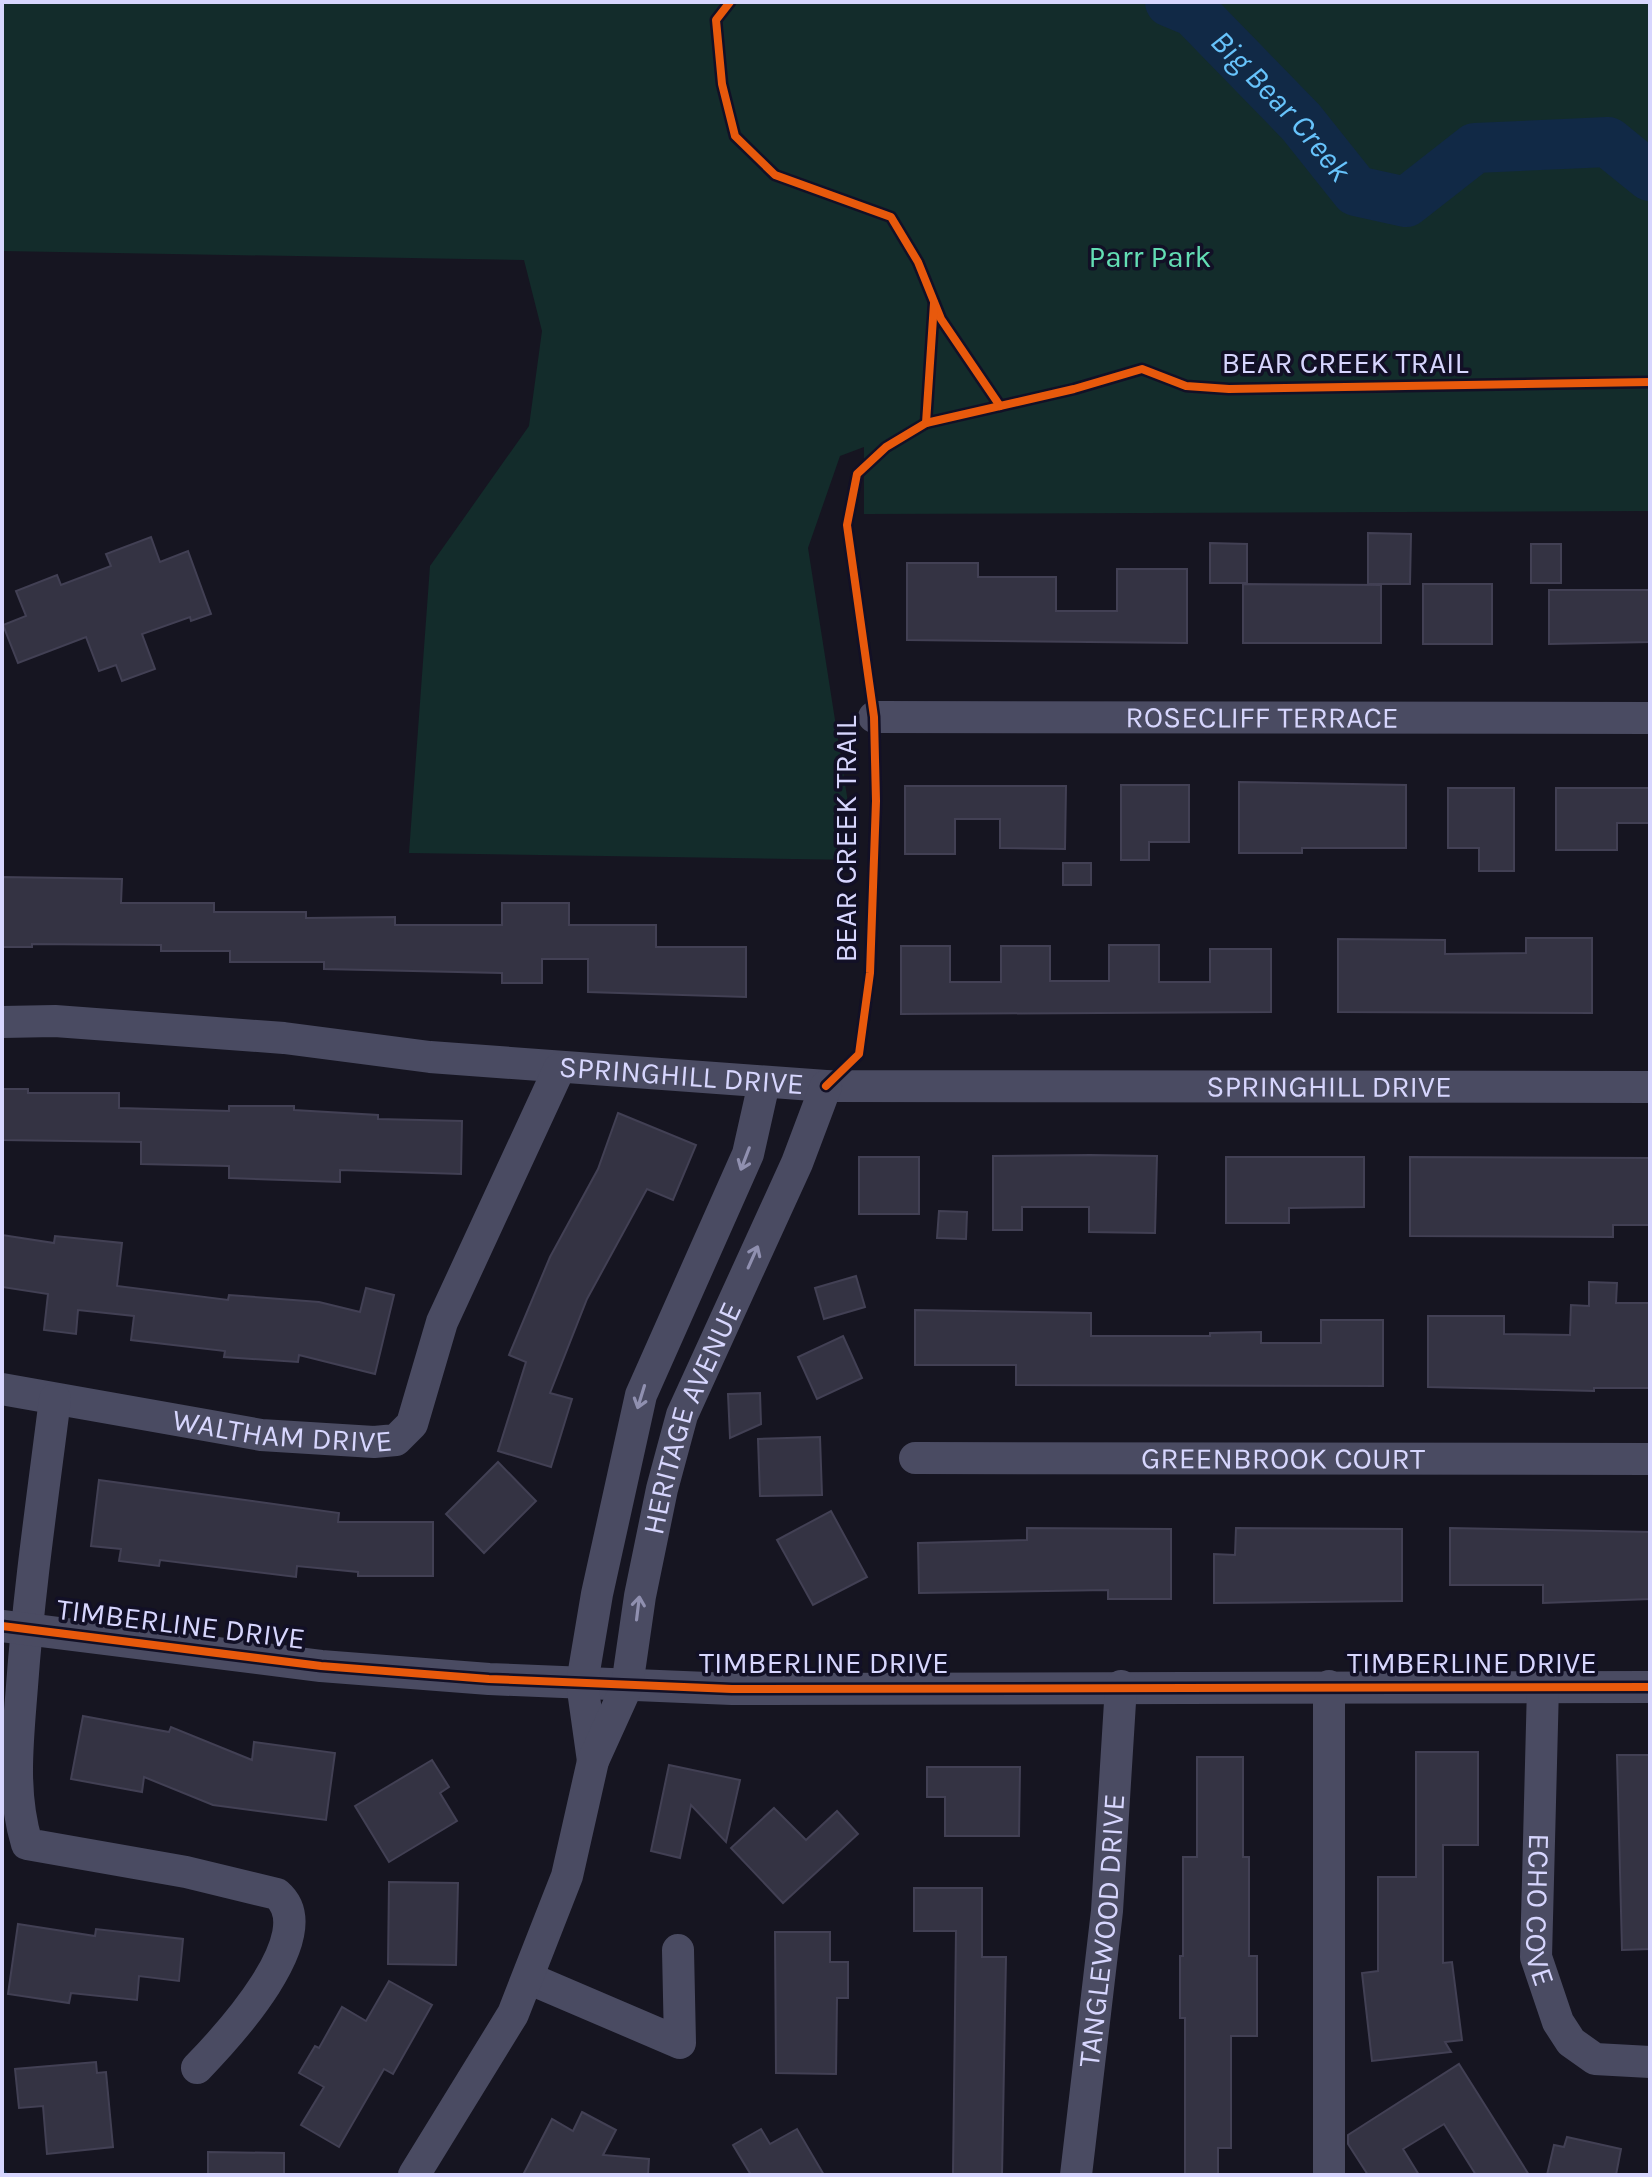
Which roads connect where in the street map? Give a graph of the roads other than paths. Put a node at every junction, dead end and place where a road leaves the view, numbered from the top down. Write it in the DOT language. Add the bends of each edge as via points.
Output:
graph roads {
  1 [pos="874,717"];
  2 [pos="1650,718"];
  3 [pos="2,1022"];
  4 [pos="559,1069"];
  5 [pos="764,1083"];
  6 [pos="826,1086"];
  7 [pos="1650,1087"];
  8 [pos="2,1389"];
  9 [pos="55,1399"];
  10 [pos="915,1458"];
  11 [pos="1650,1459"];
  12 [pos="14,1627"];
  13 [pos="582,1683"];
  14 [pos="627,1686"];
  15 [pos="1121,1686"];
  16 [pos="1329,1686"];
  17 [pos="1543,1686"];
  18 [pos="1650,1687"];
  19 [pos="593,1761"];
  20 [pos="678,1950"];
  21 [pos="528,1978"];
  22 [pos="1650,2062"];
  23 [pos="197,2068"];
  24 [pos="414,2175"];
  25 [pos="1076,2175"];
  26 [pos="1329,2175"];
  1 -- 2 [label="street, ROSECLIFF TERRACE"];
  3 -- 4 [label="street, SPRINGHILL DRIVE" via="55,1021 284,1038"];
  4 -- 5 [label="street, SPRINGHILL DRIVE"];
  4 -- 9 [label="street, WALTHAM DRIVE" via="442,1322 412,1424 396,1440 261,1435"];
  5 -- 6 [label="street, SPRINGHILL DRIVE"];
  5 -- 13 [label="street, HERITAGE AVENUE, one-way" via="748,1154 641,1395"];
  6 -- 7 [label="street, SPRINGHILL DRIVE"];
  14 -- 6 [label="street, HERITAGE AVENUE, one-way" via="643,1581 682,1415 797,1163"];
  8 -- 9 [label="street, WALTHAM DRIVE"];
  9 -- 12 [label="street"];
  10 -- 11 [label="street, GREENBROOK COURT"];
  12 -- 13 [label="street, TIMBERLINE DRIVE" via="321,1666"];
  12 -- 23 [label="street" via="18,1816 27,1844 186,1872 277,1894 288,1903 291,1921 281,1955 239,2024"];
  13 -- 14 [label="street, TIMBERLINE DRIVE"];
  13 -- 19 [label="street, HERITAGE AVENUE"];
  14 -- 15 [label="street, TIMBERLINE DRIVE"];
  14 -- 19 [label="street, HERITAGE AVENUE"];
  15 -- 16 [label="street, TIMBERLINE DRIVE"];
  15 -- 25 [label="street, TANGLEWOOD DRIVE" via="1107,1911"];
  16 -- 17 [label="street, TIMBERLINE DRIVE"];
  16 -- 26 [label="street"];
  17 -- 18 [label="street, TIMBERLINE DRIVE"];
  17 -- 22 [label="street, ECHO COVE" via="1536,1957 1558,2022 1571,2042 1595,2059"];
  19 -- 21 [label="street, HERITAGE AVENUE" via="567,1876"];
  20 -- 21 [label="street" via="680,2043"];
  21 -- 24 [label="street, HERITAGE AVENUE" via="513,2014"];
}
